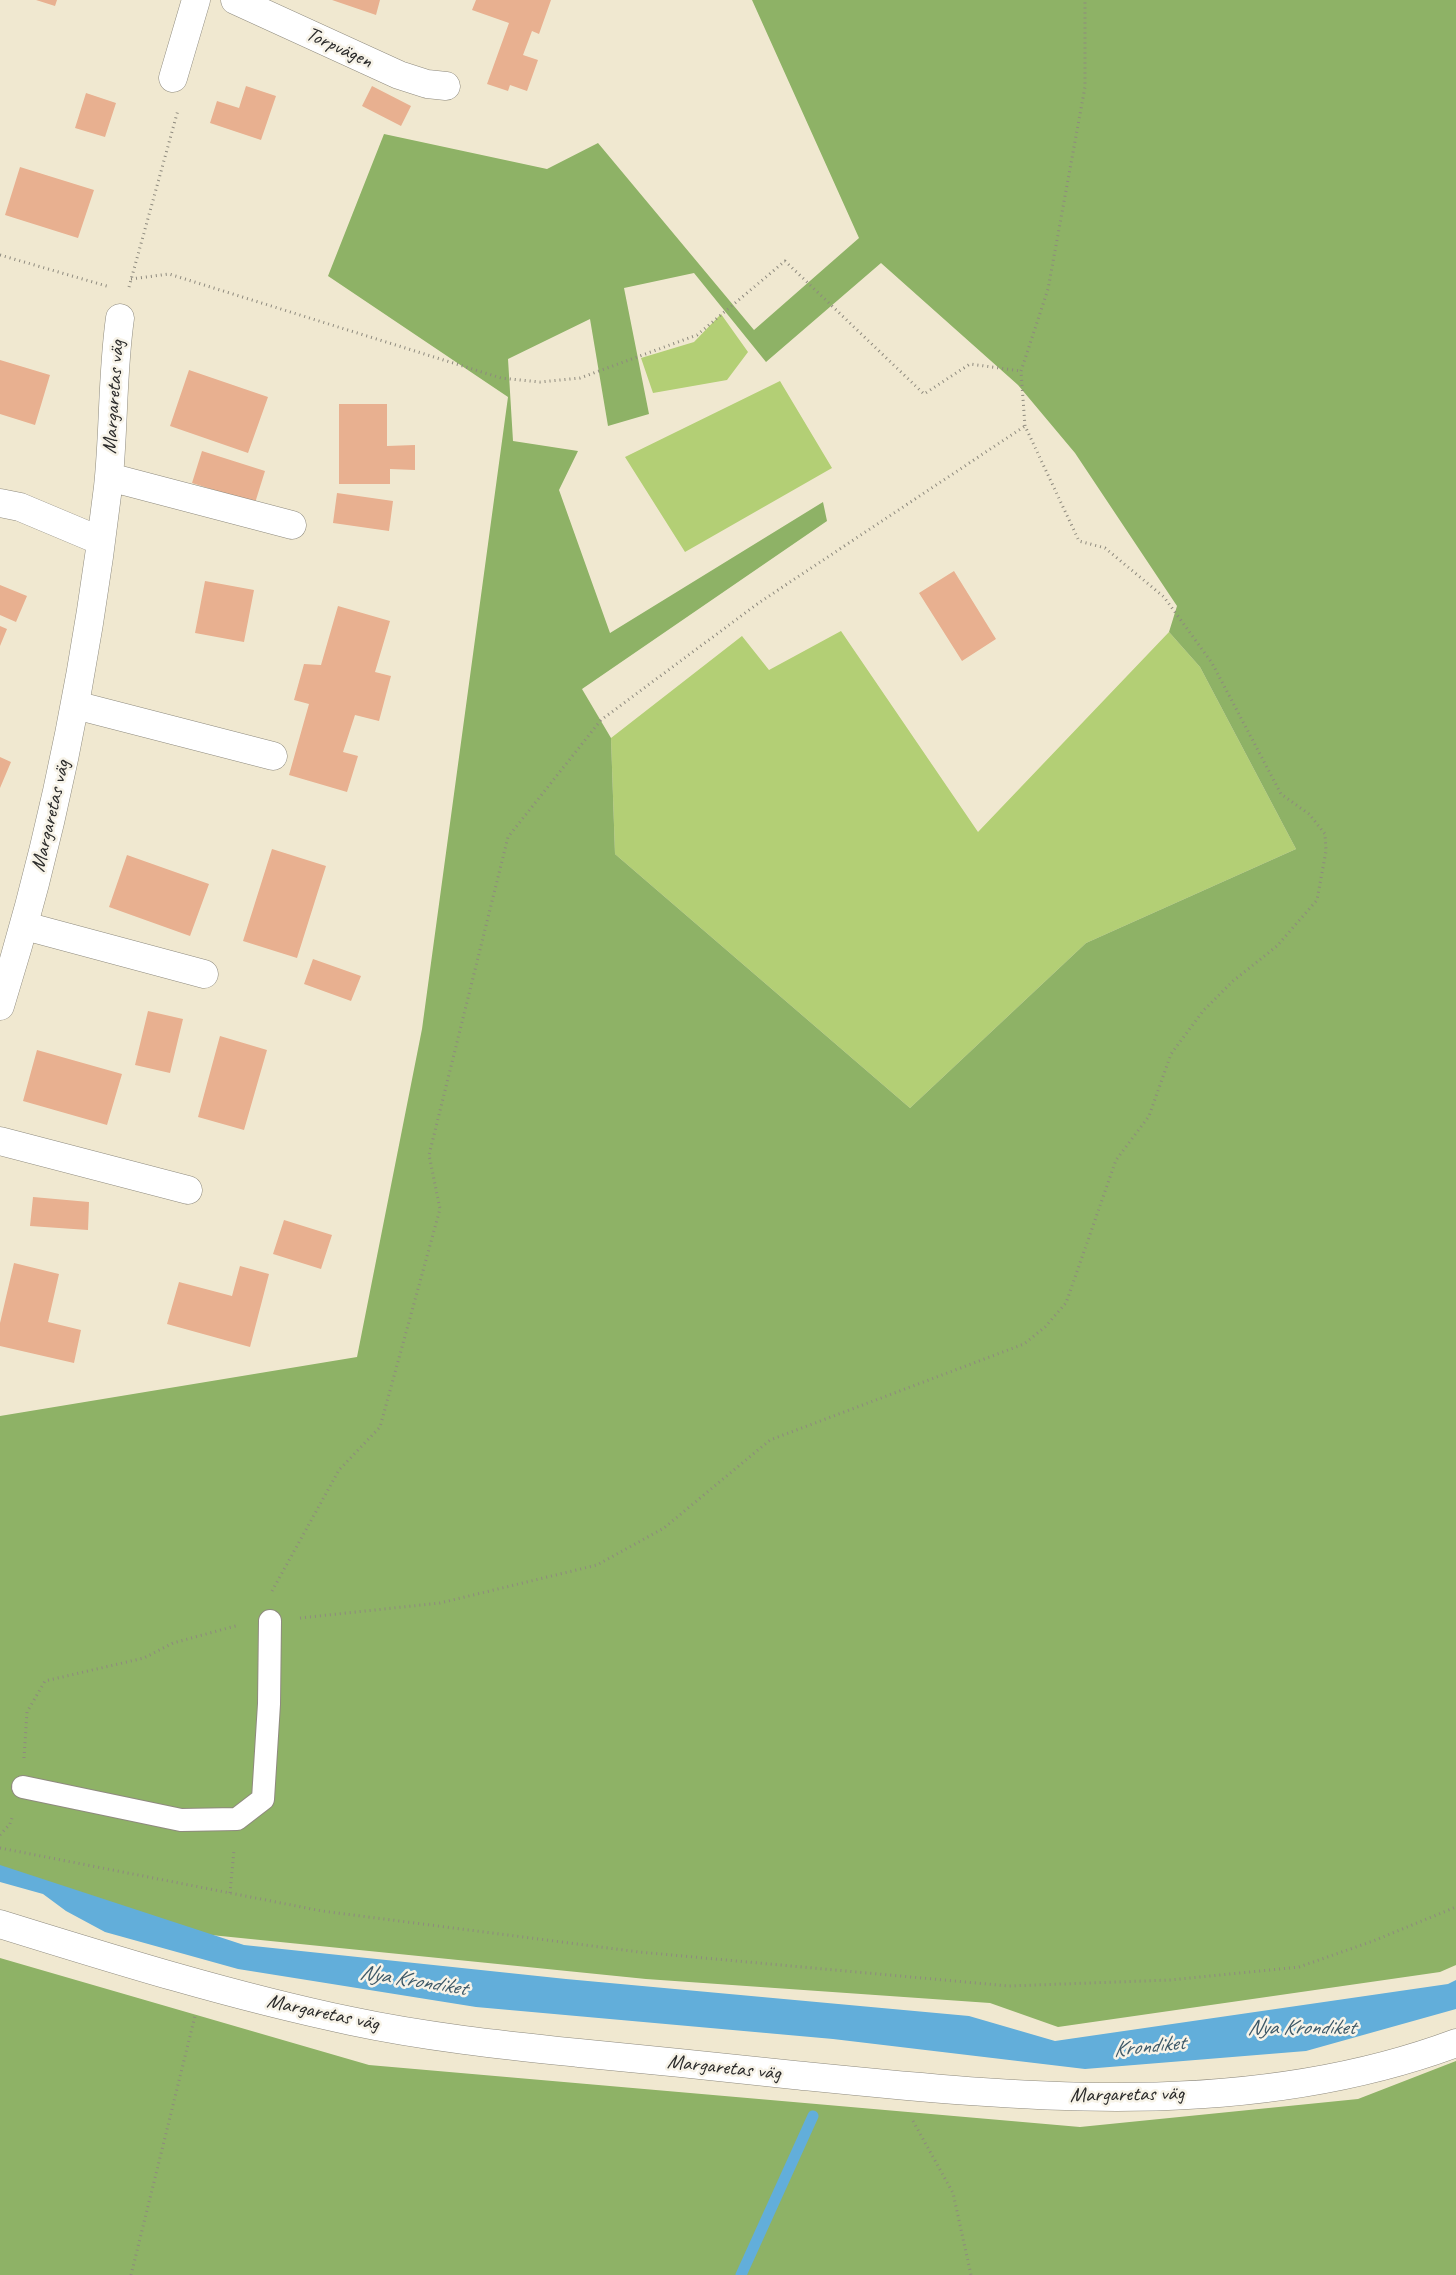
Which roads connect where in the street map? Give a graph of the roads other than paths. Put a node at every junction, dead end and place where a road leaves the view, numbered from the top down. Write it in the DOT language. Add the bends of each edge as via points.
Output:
graph roads {
  1 [pos="196,0"];
  2 [pos="235,0"];
  3 [pos="173,78"];
  4 [pos="446,86"];
  5 [pos="120,318"];
  6 [pos="108,478"];
  7 [pos="0,503"];
  8 [pos="292,525"];
  9 [pos="101,542"];
  10 [pos="75,705"];
  11 [pos="274,756"];
  12 [pos="25,926"];
  13 [pos="204,974"];
  14 [pos="0,1006"];
  15 [pos="0,1141"];
  16 [pos="188,1190"];
  17 [pos="270,1621"];
  18 [pos="23,1787"];
  19 [pos="0,1924"];
  20 [pos="1456,2043"];
  1 -- 3 [label="street"];
  2 -- 4 [label="street, Torpvägen" via="399,75"];
  5 -- 6 [label="street, Margaretas väg"];
  6 -- 8 [label="street, Margaretas väg"];
  6 -- 9 [label="street, Margaretas väg"];
  7 -- 9 [label="street" via="20,507"];
  9 -- 10 [label="street, Margaretas väg"];
  10 -- 11 [label="street"];
  10 -- 12 [label="street, Margaretas väg" via="57,799"];
  12 -- 13 [label="street"];
  12 -- 14 [label="street, Margaretas väg"];
  15 -- 16 [label="street"];
  17 -- 18 [label="lane" via="263,1799 237,1819 181,1820"];
  19 -- 20 [label="street, Margaretas väg" via="203,1986 354,2022 465,2040 893,2085 1078,2098 1245,2092 1339,2078"];
}
